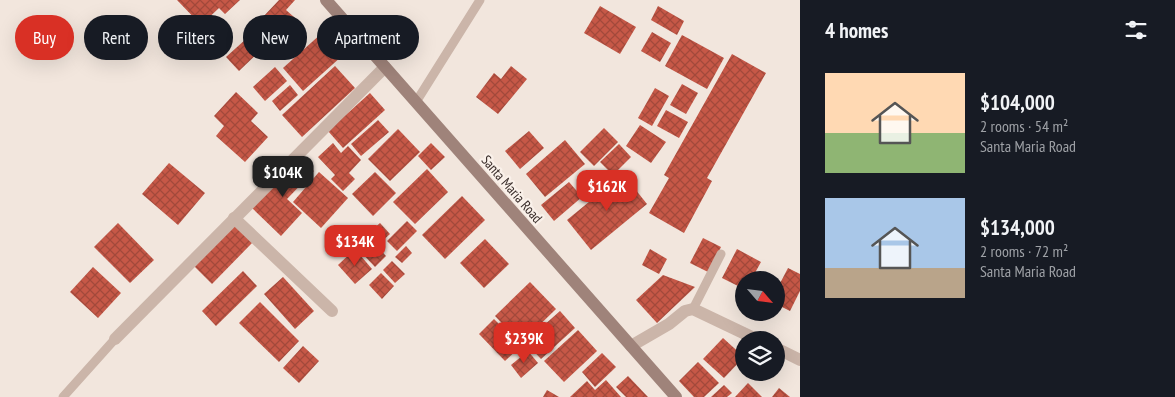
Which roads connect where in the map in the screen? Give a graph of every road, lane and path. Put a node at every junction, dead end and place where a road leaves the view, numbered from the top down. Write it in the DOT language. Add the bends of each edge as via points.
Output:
graph roads {
  1 [pos="326,0"];
  2 [pos="480,0"];
  3 [pos="385,67"];
  4 [pos="416,102"];
  5 [pos="234,218"];
  6 [pos="721,254"];
  7 [pos="693,309"];
  8 [pos="332,311"];
  9 [pos="739,331"];
  10 [pos="115,339"];
  11 [pos="631,346"];
  12 [pos="785,352"];
  13 [pos="800,360"];
  14 [pos="63,397"];
  15 [pos="676,397"];
  1 -- 3 [label="main road, Santa Maria Road"];
  2 -- 4 [label="lane"];
  3 -- 4 [label="main road, Santa Maria Road"];
  3 -- 5 [label="street"];
  4 -- 11 [label="main road, Santa Maria Road"];
  5 -- 8 [label="street"];
  5 -- 10 [label="street"];
  6 -- 7 [label="lane"];
  7 -- 9 [label="street"];
  7 -- 11 [label="street"];
  10 -- 14 [label="lane"];
  11 -- 15 [label="main road, Santa Maria Road"];
  12 -- 13 [label="street"];
}
